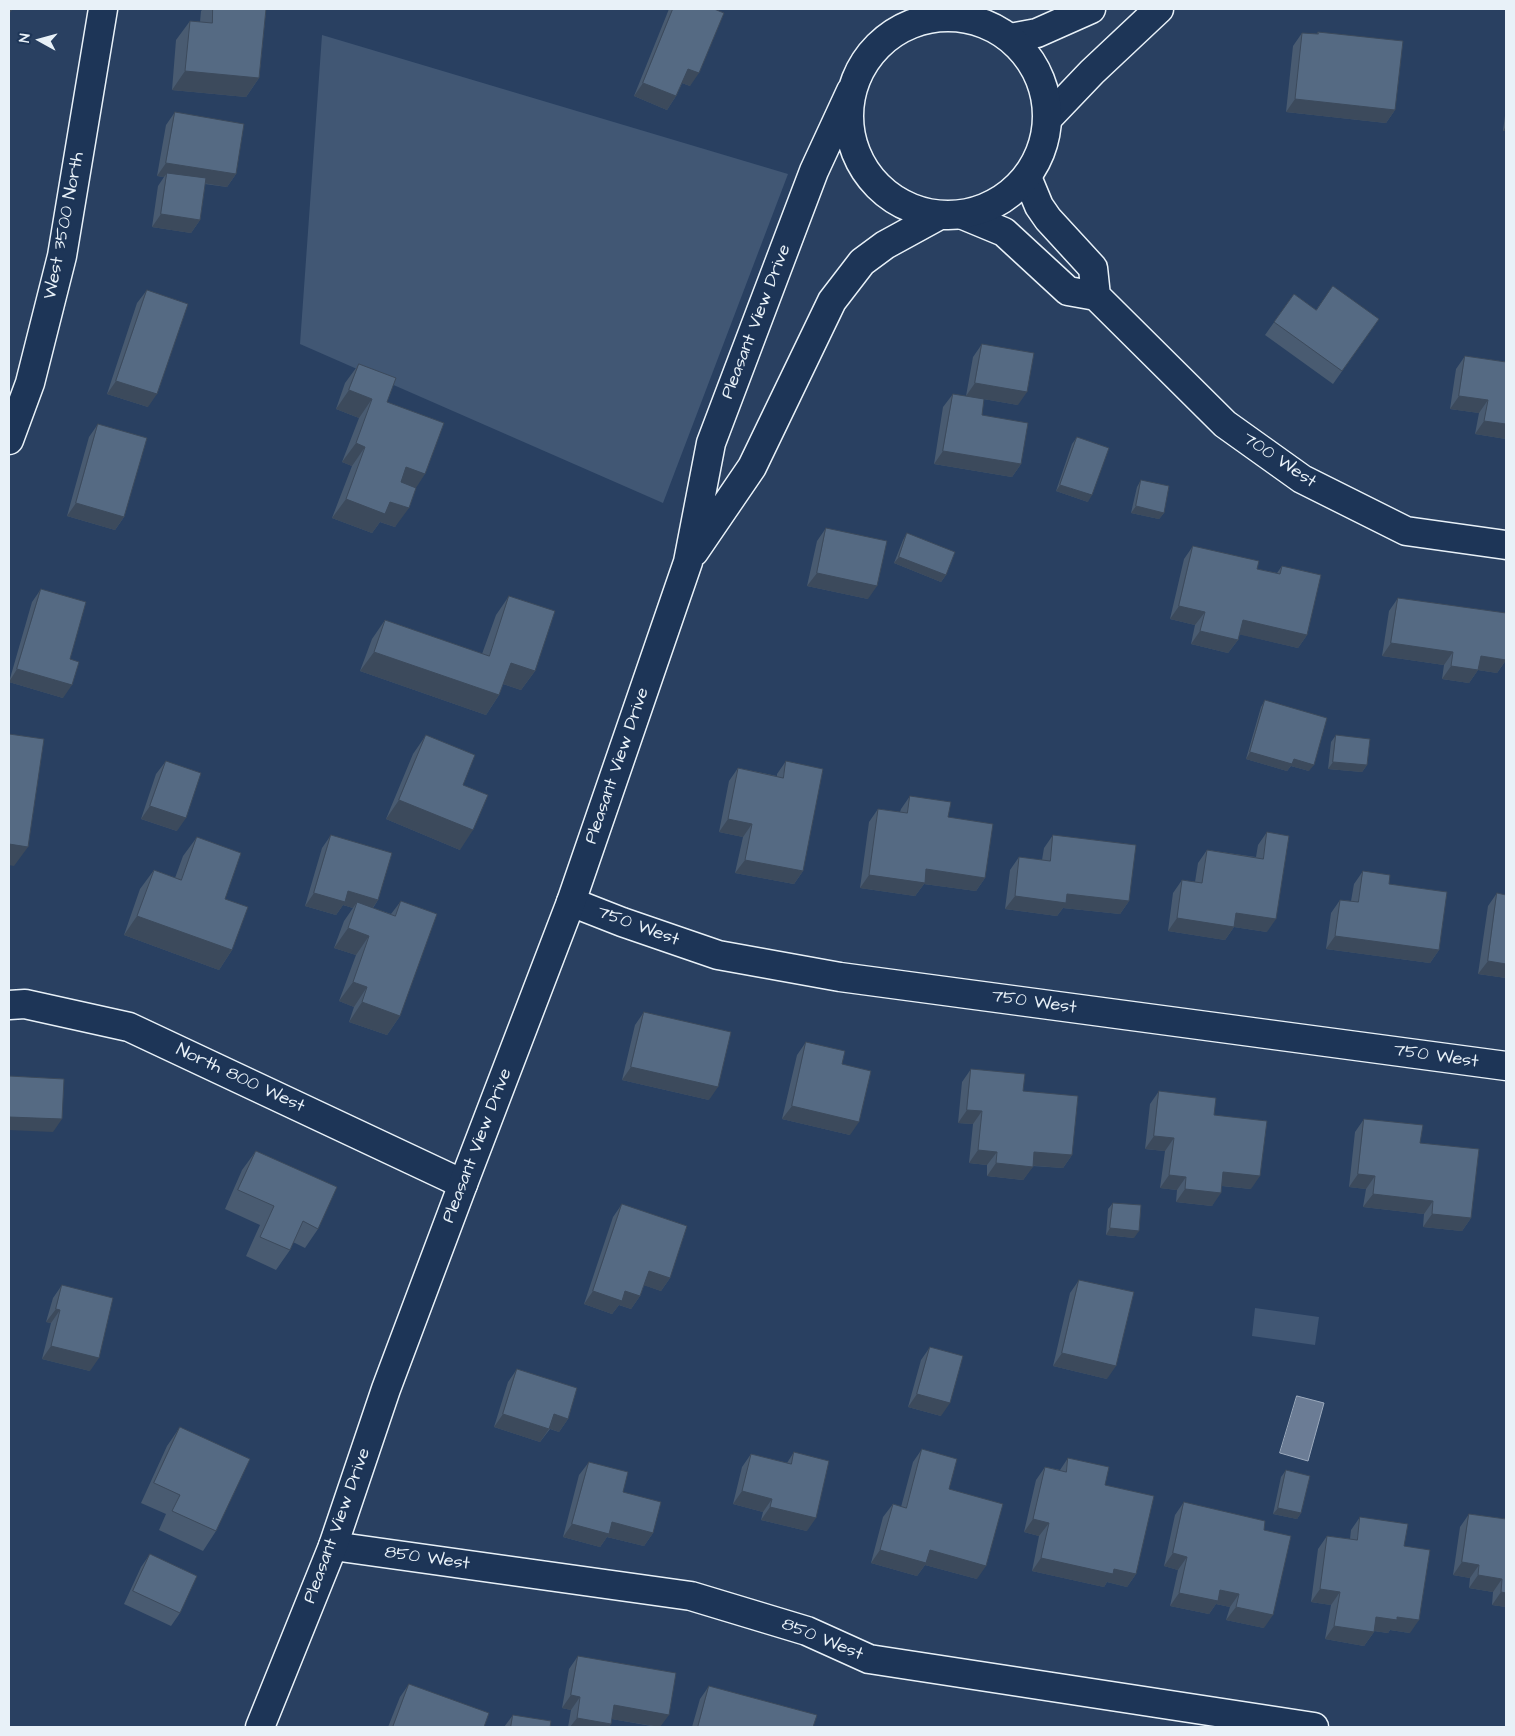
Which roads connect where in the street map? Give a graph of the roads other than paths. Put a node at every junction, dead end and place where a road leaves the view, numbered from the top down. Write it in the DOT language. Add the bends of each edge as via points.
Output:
graph roads {
  1 [pos="103,9"];
  2 [pos="1091,9"];
  3 [pos="1159,9"];
  4 [pos="967,14"];
  5 [pos="902,18"];
  6 [pos="1010,38"];
  7 [pos="851,91"];
  8 [pos="1050,117"];
  9 [pos="1027,176"];
  10 [pos="951,215"];
  11 [pos="1096,296"];
  12 [pos="9,440"];
  13 [pos="1506,545"];
  14 [pos="688,562"];
  15 [pos="572,902"];
  16 [pos="9,1005"];
  17 [pos="1506,1066"];
  18 [pos="463,1184"];
  19 [pos="333,1546"];
  20 [pos="260,1727"];
  21 [pos="1314,1727"];
  1 -- 12 [label="street, West 3500 North" via="62,256 30,383"];
  2 -- 6 [label="street" via="1037,33"];
  3 -- 8 [label="street"];
  4 -- 5 [label="street, Pleasant View Drive"];
  4 -- 6 [label="street, Pleasant View Drive"];
  5 -- 7 [label="street, Pleasant View Drive" via="865,60"];
  6 -- 8 [label="street, Pleasant View Drive" via="1032,64"];
  7 -- 10 [label="street" via="848,125 857,159 877,187 905,207"];
  7 -- 14 [label="street, Pleasant View Drive" via="814,171 711,443"];
  8 -- 9 [label="street, Pleasant View Drive" via="1040,154"];
  9 -- 10 [label="street, Pleasant View Drive" via="1008,195 987,208"];
  9 -- 11 [label="street" via="1039,206 1093,268"];
  10 -- 11 [label="street" via="1004,232 1068,291"];
  10 -- 14 [label="street, Pleasant View Drive" via="884,245 862,262 832,300 752,467"];
  11 -- 13 [label="street, 700 West" via="1226,424 1302,479 1406,531"];
  14 -- 15 [label="street, Pleasant View Drive"];
  15 -- 17 [label="street, 750 West" via="718,955 840,977"];
  15 -- 18 [label="street, Pleasant View Drive"];
  16 -- 18 [label="street, North 800 West" via="25,1004 129,1027"];
  18 -- 19 [label="street, Pleasant View Drive" via="386,1389"];
  19 -- 20 [label="street, Pleasant View Drive"];
  19 -- 21 [label="street, 850 West" via="692,1596 807,1631 869,1659"];
}
